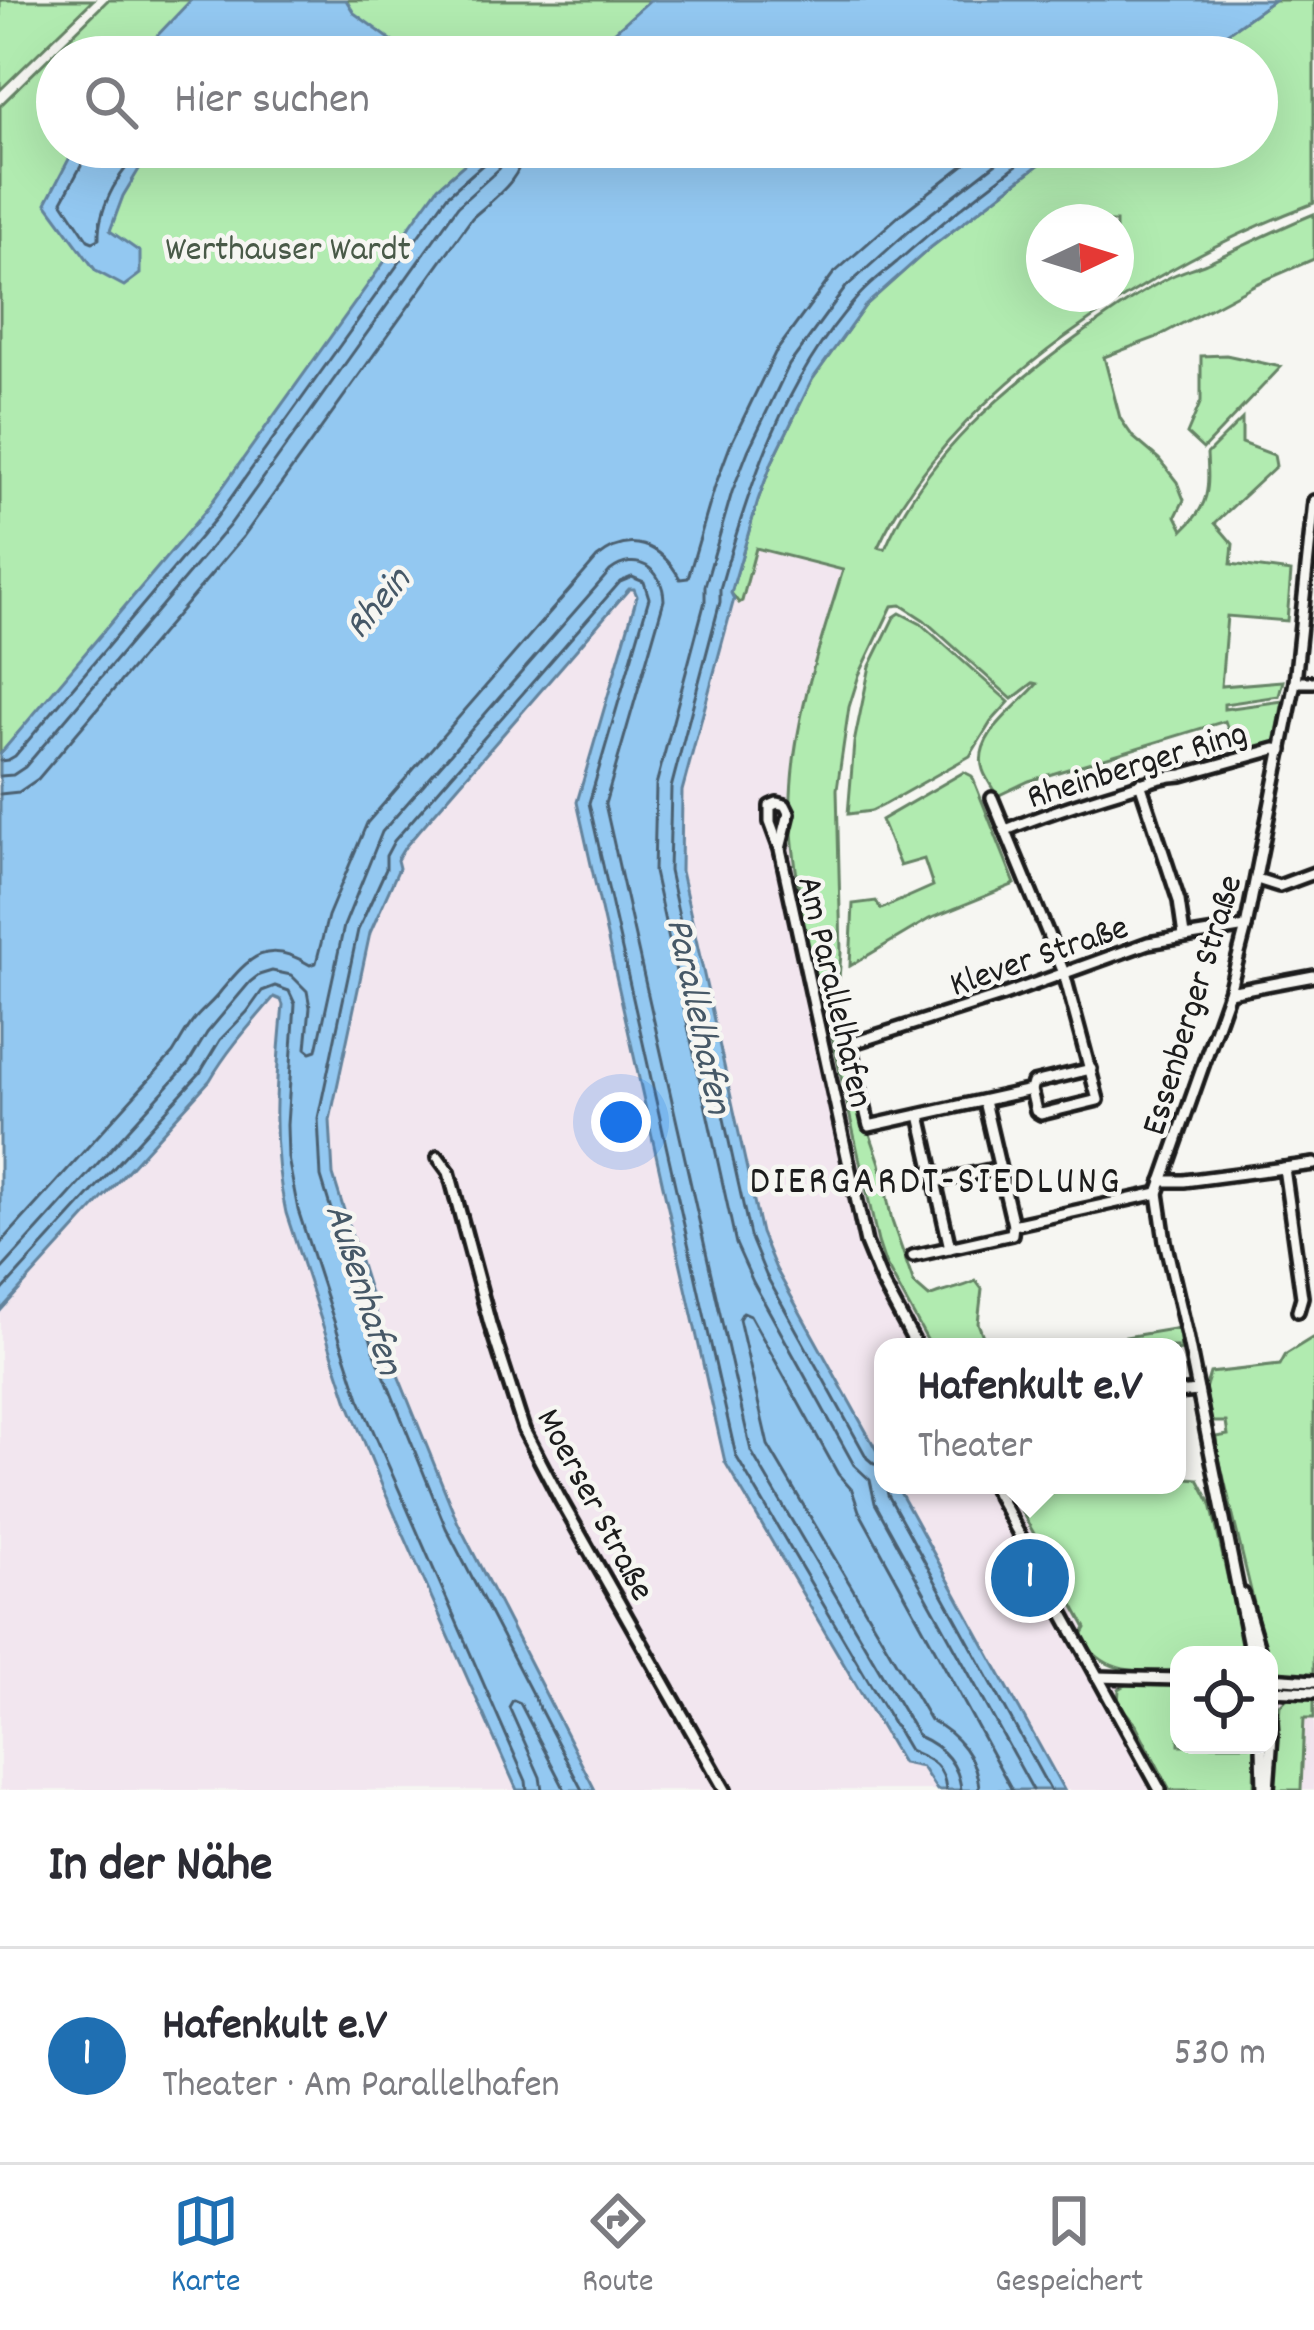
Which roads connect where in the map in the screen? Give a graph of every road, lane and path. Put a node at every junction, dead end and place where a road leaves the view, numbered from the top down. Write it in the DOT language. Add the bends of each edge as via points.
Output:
graph roads {
  1 [pos="1314,501"];
  2 [pos="1310,558"];
  3 [pos="1294,682"];
  4 [pos="1314,682"];
  5 [pos="1282,751"];
  6 [pos="1140,783"];
  7 [pos="992,798"];
  8 [pos="1006,830"];
  9 [pos="780,849"];
  10 [pos="1314,872"];
  11 [pos="1257,879"];
  12 [pos="1246,927"];
  13 [pos="1184,936"];
  14 [pos="1064,973"];
  15 [pos="1314,976"];
  16 [pos="1229,992"];
  17 [pos="1091,1069"];
  18 [pos="1031,1090"];
  19 [pos="985,1101"];
  20 [pos="920,1115"];
  21 [pos="438,1157"];
  22 [pos="1314,1164"];
  23 [pos="999,1168"];
  24 [pos="1284,1168"];
  25 [pos="1162,1181"];
  26 [pos="935,1182"];
  27 [pos="1158,1193"];
  28 [pos="1012,1225"];
  29 [pos="950,1248"];
  30 [pos="913,1256"];
  31 [pos="1298,1311"];
  32 [pos="912,1338"];
  33 [pos="1198,1391"];
  34 [pos="1186,1392"];
  35 [pos="997,1494"];
  36 [pos="1232,1560"];
  37 [pos="1249,1646"];
  38 [pos="1258,1646"];
  39 [pos="1097,1677"];
  40 [pos="1170,1679"];
  41 [pos="1278,1679"];
  42 [pos="1314,1681"];
  43 [pos="1278,1692"];
  44 [pos="1314,1692"];
  45 [pos="1263,1754"];
  46 [pos="1270,1754"];
  47 [pos="725,1790"];
  48 [pos="1160,1790"];
  49 [pos="1265,1790"];
  1 -- 2 [label="street, Essenberger Straße"];
  2 -- 3 [label="street, Essenberger Straße"];
  3 -- 4 [label="street"];
  3 -- 5 [label="street, Essenberger Straße"];
  5 -- 6 [label="street, Rheinberger Ring"];
  5 -- 11 [label="street, Essenberger Straße"];
  6 -- 8 [label="street, Rheinberger Ring"];
  6 -- 13 [label="street"];
  7 -- 8 [label="street, Rheinberger Ring"];
  8 -- 14 [label="street, Rheinberger Ring"];
  9 -- 32 [label="street, Am Parallelhafen" via="866,1243"];
  10 -- 11 [label="street" via="1279,886"];
  11 -- 12 [label="street, Essenberger Straße"];
  12 -- 13 [label="street, Klever Straße"];
  12 -- 16 [label="street, Essenberger Straße"];
  13 -- 14 [label="street, Klever Straße"];
  14 -- 17 [label="street, Rheinberger Ring"];
  14 -- 20 [label="street, Klever Straße" via="850,1044 868,1126"];
  15 -- 16 [label="street"];
  16 -- 25 [label="street, Essenberger Straße"];
  17 -- 18 [label="street"];
  17 -- 18 [label="street" via="1095,1102 1041,1114"];
  18 -- 19 [label="street"];
  19 -- 20 [label="street"];
  19 -- 23 [label="street"];
  20 -- 26 [label="street"];
  21 -- 47 [label="street, Moerser Straße" via="524,1430"];
  22 -- 24 [label="street"];
  23 -- 26 [label="street"];
  23 -- 28 [label="street"];
  24 -- 25 [label="street"];
  24 -- 31 [label="street"];
  25 -- 27 [label="street, Essenberger Straße"];
  26 -- 29 [label="street"];
  27 -- 28 [label="street"];
  27 -- 33 [label="street, Essenberger Straße"];
  28 -- 29 [label="street" via="1012,1234"];
  29 -- 30 [label="street"];
  33 -- 34 [label="street"];
  33 -- 36 [label="street, Essenberger Straße"];
  35 -- 39 [label="street"];
  36 -- 37 [label="street, Essenberger Straße"];
  36 -- 38 [label="street, Essenberger Straße"];
  39 -- 40 [label="street"];
  39 -- 48 [label="street"];
  41 -- 42 [label="street"];
  43 -- 44 [label="street"];
  45 -- 49 [label="street"];
  46 -- 49 [label="street"];
}
